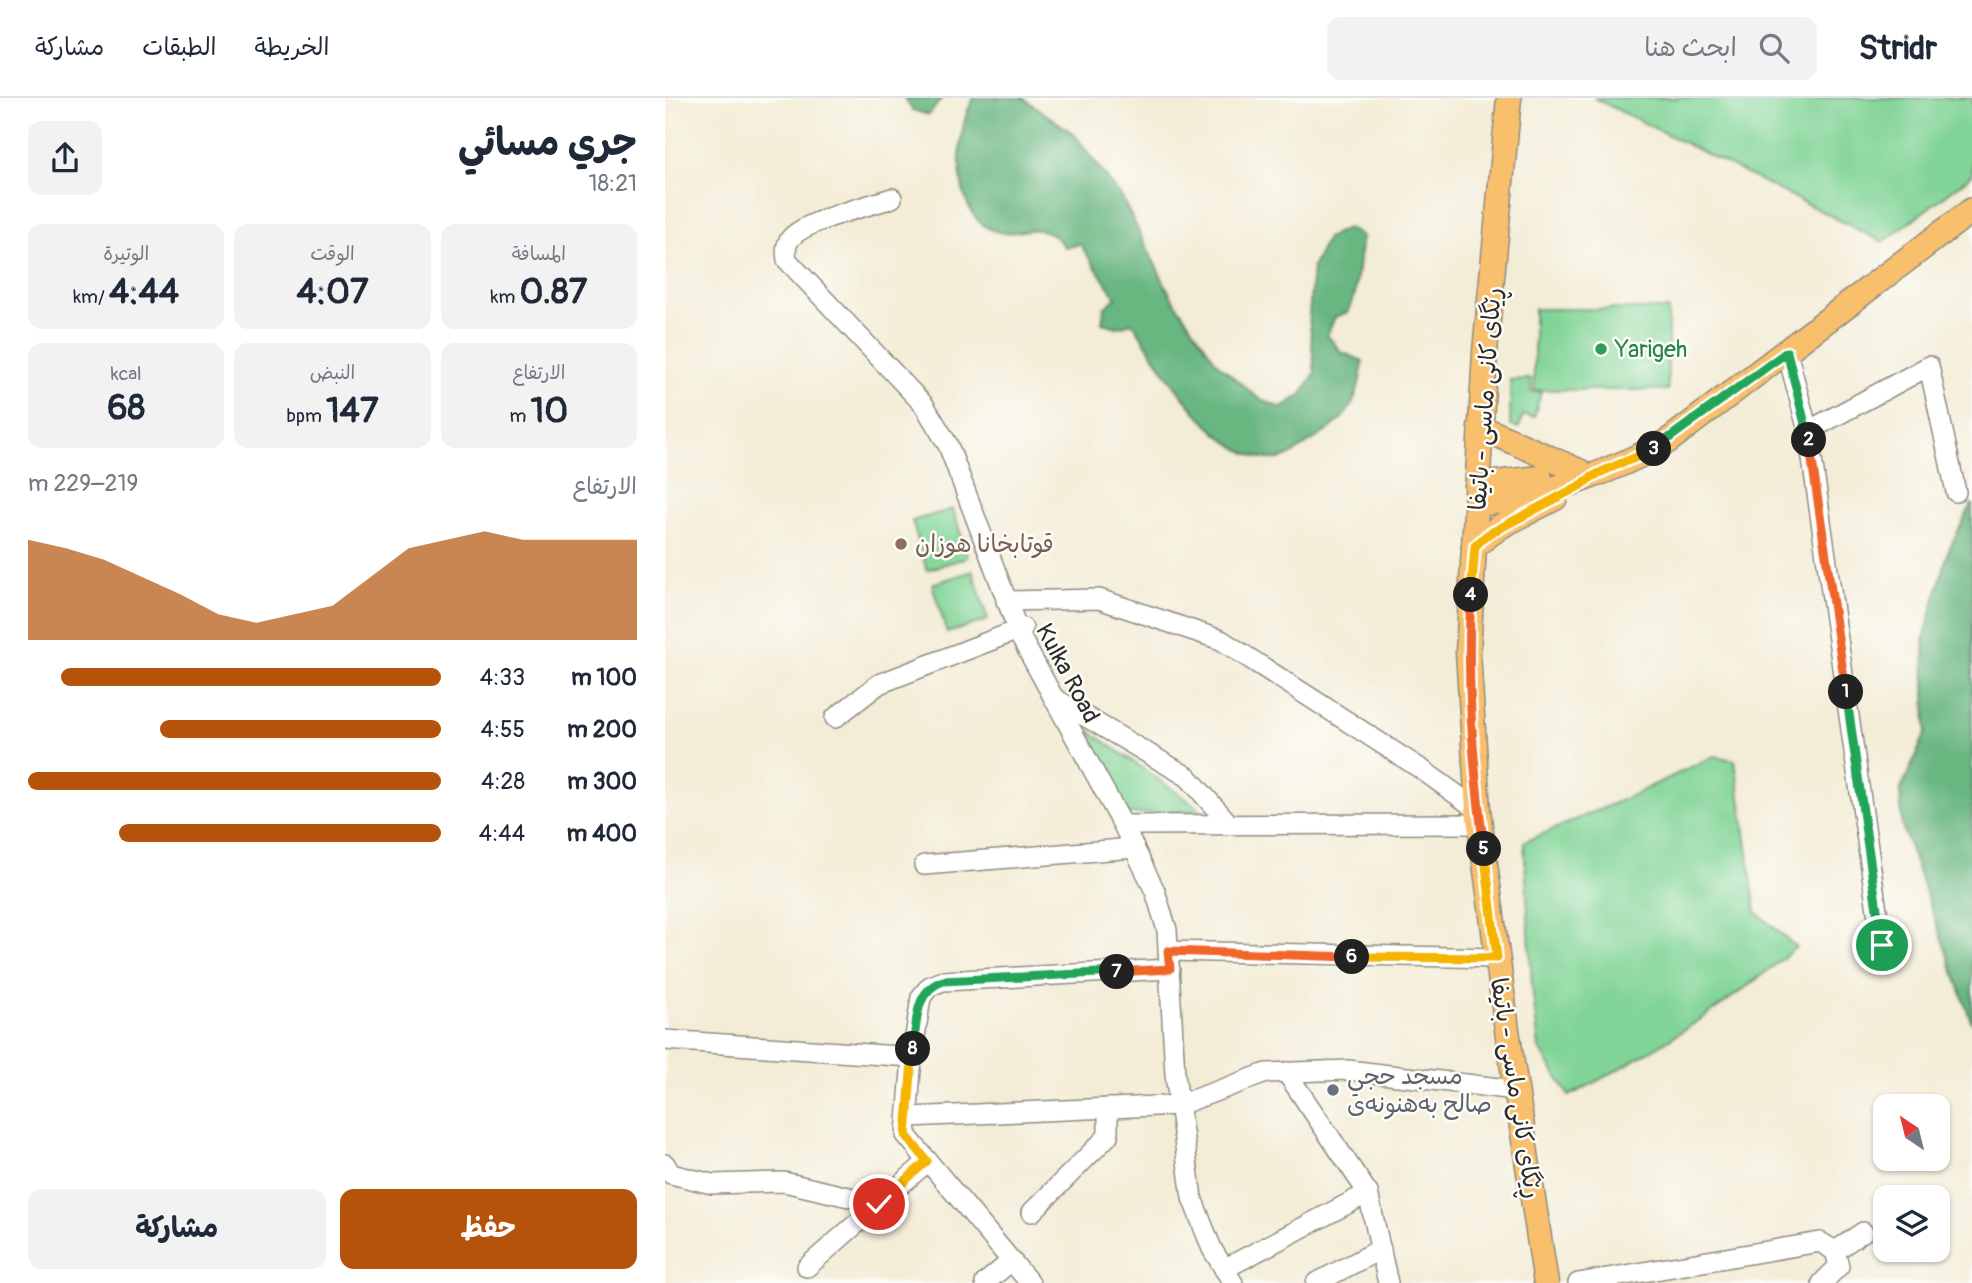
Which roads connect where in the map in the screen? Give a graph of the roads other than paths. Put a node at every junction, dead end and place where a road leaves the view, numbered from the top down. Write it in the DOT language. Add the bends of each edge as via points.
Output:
graph roads {
  1 [pos="1509,98"];
  2 [pos="893,198"];
  3 [pos="1972,209"];
  4 [pos="1787,352"];
  5 [pos="1480,428"];
  6 [pos="1808,431"];
  7 [pos="1584,474"];
  8 [pos="1957,492"];
  9 [pos="1478,495"];
  10 [pos="1475,546"];
  11 [pos="1006,601"];
  12 [pos="1021,629"];
  13 [pos="1053,697"];
  14 [pos="835,718"];
  15 [pos="1479,817"];
  16 [pos="1123,825"];
  17 [pos="1230,825"];
  18 [pos="1134,848"];
  19 [pos="924,865"];
  20 [pos="1882,945"];
  21 [pos="1497,958"];
  22 [pos="1169,960"];
  23 [pos="665,1040"];
  24 [pos="912,1057"];
  25 [pos="1286,1072"];
  26 [pos="1516,1090"];
  27 [pos="1179,1105"];
  28 [pos="1108,1108"];
  29 [pos="909,1117"];
  30 [pos="927,1161"];
  31 [pos="665,1164"];
  32 [pos="1368,1192"];
  33 [pos="879,1204"];
  34 [pos="1032,1212"];
  35 [pos="1863,1232"];
  36 [pos="1381,1249"];
  37 [pos="1835,1251"];
  38 [pos="1010,1262"];
  39 [pos="807,1267"];
  40 [pos="1228,1276"];
  41 [pos="985,1283"];
  42 [pos="1030,1283"];
  43 [pos="1316,1283"];
  44 [pos="1388,1283"];
  45 [pos="1546,1283"];
  46 [pos="1578,1283"];
  47 [pos="1822,1283"];
  1 -- 5 [label="main road, ڕێگای کانی ماسی - باتيفا"];
  2 -- 11 [label="street, Kulka Road" via="808,227 790,238 787,260 924,405 948,445"];
  3 -- 4 [label="main road"];
  4 -- 6 [label="street"];
  4 -- 7 [label="main road" via="1668,441 1628,463"];
  5 -- 7 [label="main road"];
  5 -- 9 [label="main road, ڕێگای کانی ماسی - باتيفا"];
  6 -- 8 [label="street" via="1929,366"];
  6 -- 20 [label="street"];
  7 -- 9 [label="main road"];
  7 -- 10 [label="main road" via="1583,484 1501,526"];
  9 -- 10 [label="main road, ڕێگای کانی ماسی - باتيفا"];
  10 -- 15 [label="main road, ڕێگای کانی ماسی - باتيفا" via="1468,652"];
  11 -- 12 [label="street, Kulka Road"];
  11 -- 15 [label="street" via="1099,598 1220,640 1421,769"];
  12 -- 13 [label="street, Kulka Road"];
  12 -- 14 [label="street" via="879,684"];
  13 -- 16 [label="street, Kulka Road"];
  13 -- 17 [label="street" via="1188,777"];
  15 -- 17 [label="street"];
  15 -- 21 [label="main road, ڕێگای کانی ماسی - باتيفا"];
  16 -- 17 [label="street"];
  16 -- 18 [label="street, Kulka Road"];
  18 -- 19 [label="street"];
  18 -- 22 [label="street, Kulka Road" via="1155,891 1167,930"];
  21 -- 22 [label="street"];
  21 -- 26 [label="main road, ڕێگای کانی ماسی - باتيفا"];
  22 -- 24 [label="street" via="943,981 930,986 921,997"];
  22 -- 27 [label="street, Kulka Road"];
  23 -- 24 [label="street"];
  24 -- 29 [label="street"];
  25 -- 26 [label="street" via="1348,1070"];
  25 -- 27 [label="street" via="1266,1073"];
  25 -- 32 [label="street"];
  26 -- 45 [label="main road, ڕێگای کانی ماسی - باتيفا"];
  27 -- 28 [label="street"];
  27 -- 40 [label="street, Kulka Road" via="1192,1198"];
  28 -- 29 [label="street"];
  28 -- 34 [label="street" via="1108,1136"];
  29 -- 30 [label="street" via="906,1135"];
  30 -- 33 [label="street"];
  30 -- 38 [label="street"];
  31 -- 33 [label="street" via="671,1174 712,1184 783,1182"];
  32 -- 36 [label="street"];
  32 -- 40 [label="street"];
  33 -- 39 [label="street"];
  35 -- 37 [label="street"];
  36 -- 43 [label="street"];
  36 -- 44 [label="street"];
  37 -- 46 [label="street" via="1820,1242"];
  37 -- 47 [label="street" via="1839,1266"];
  38 -- 41 [label="street"];
  38 -- 42 [label="street"];
}
